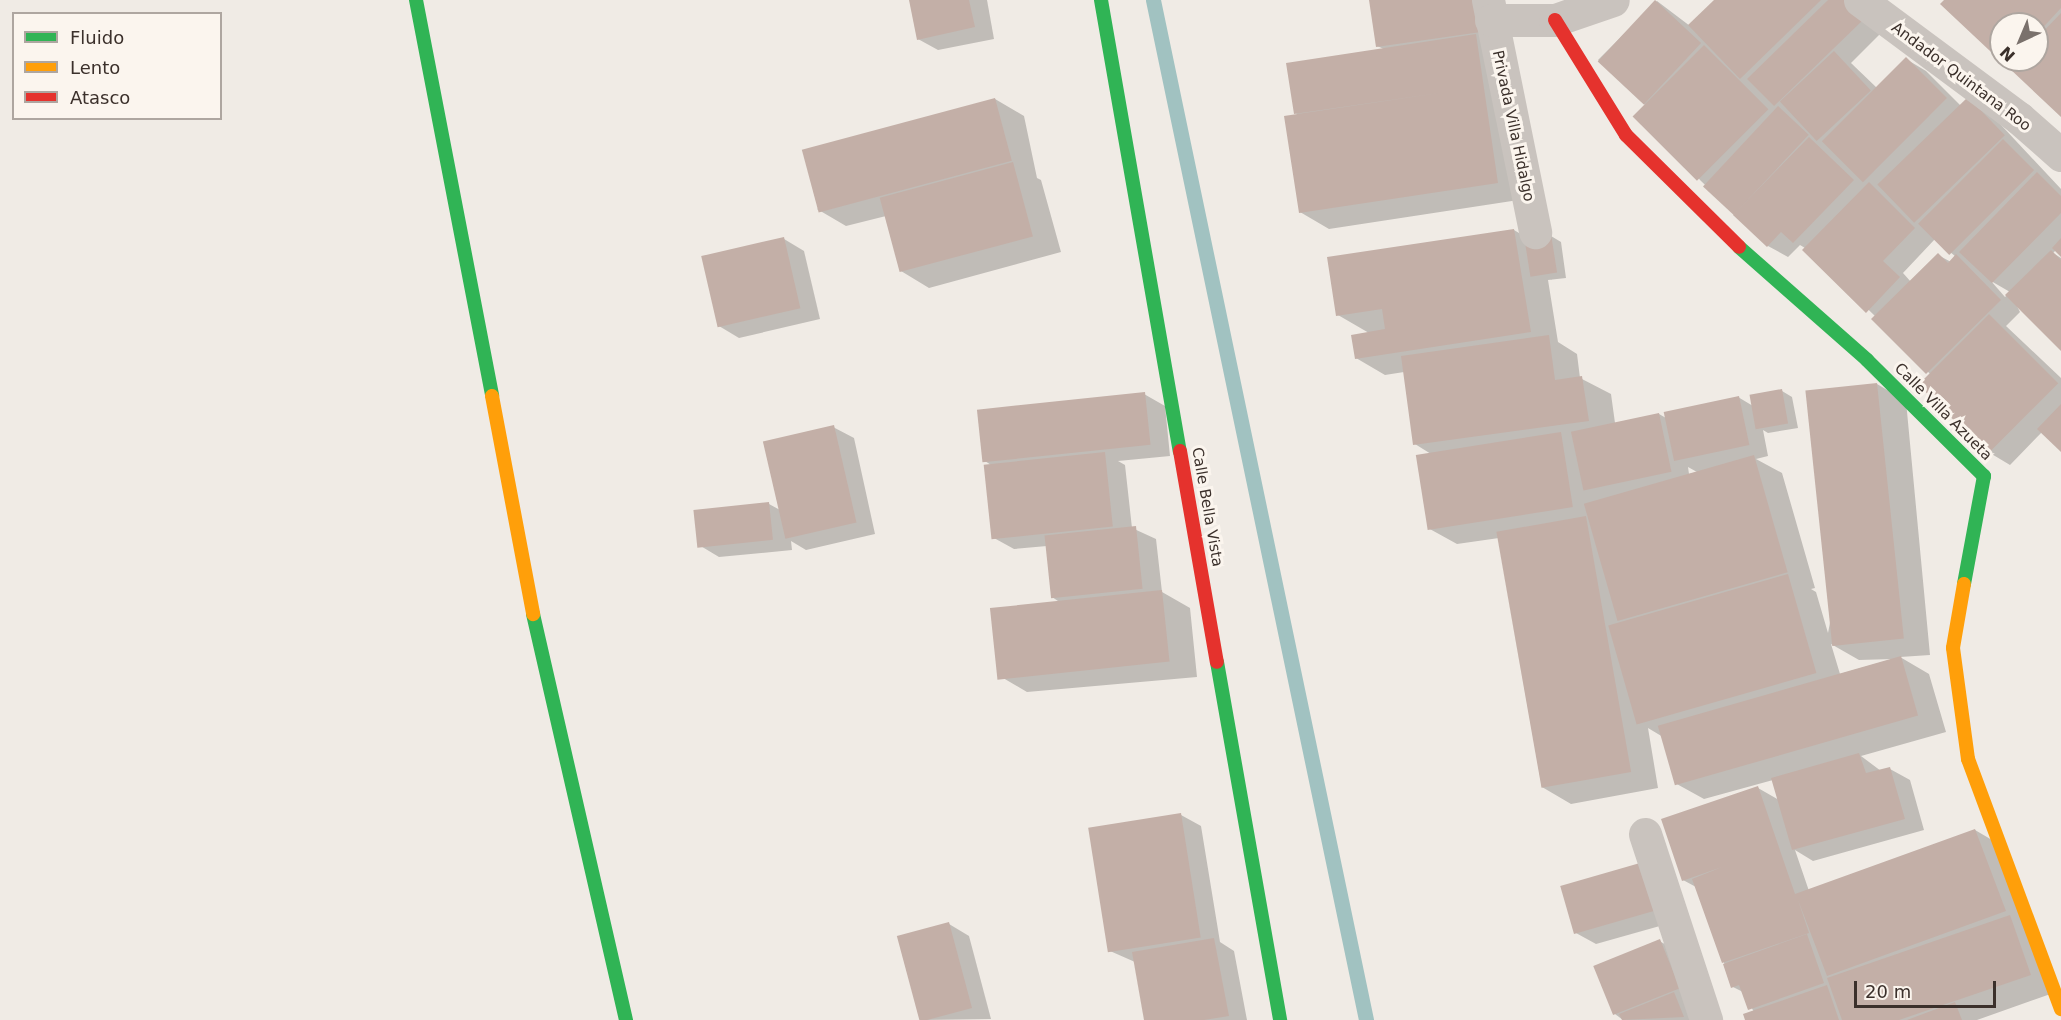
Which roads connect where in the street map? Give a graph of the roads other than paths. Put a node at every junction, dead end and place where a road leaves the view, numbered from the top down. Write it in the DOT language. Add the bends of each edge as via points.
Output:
graph roads {
  1 [pos="416,0"];
  2 [pos="1101,0"];
  3 [pos="1613,0"];
  4 [pos="1860,0"];
  5 [pos="1490,10"];
  6 [pos="1555,20"];
  7 [pos="2061,155"];
  8 [pos="1535,232"];
  9 [pos="1645,834"];
  10 [pos="2061,1009"];
  11 [pos="626,1020"];
  12 [pos="1280,1020"];
  13 [pos="1706,1020"];
  1 -- 11 [label="street" via="540,649"];
  2 -- 12 [label="street, Calle Bella Vista"];
  3 -- 6 [label="street"];
  4 -- 7 [label="street, Andador Quintana Roo" via="2019,118"];
  5 -- 6 [label="street"];
  5 -- 8 [label="street, Privada Villa Hidalgo"];
  6 -- 10 [label="street, Calle Villa Azueta" via="1626,135 1744,252 1867,360 1983,476 1953,648 1968,759"];
  9 -- 13 [label="street"];
}
